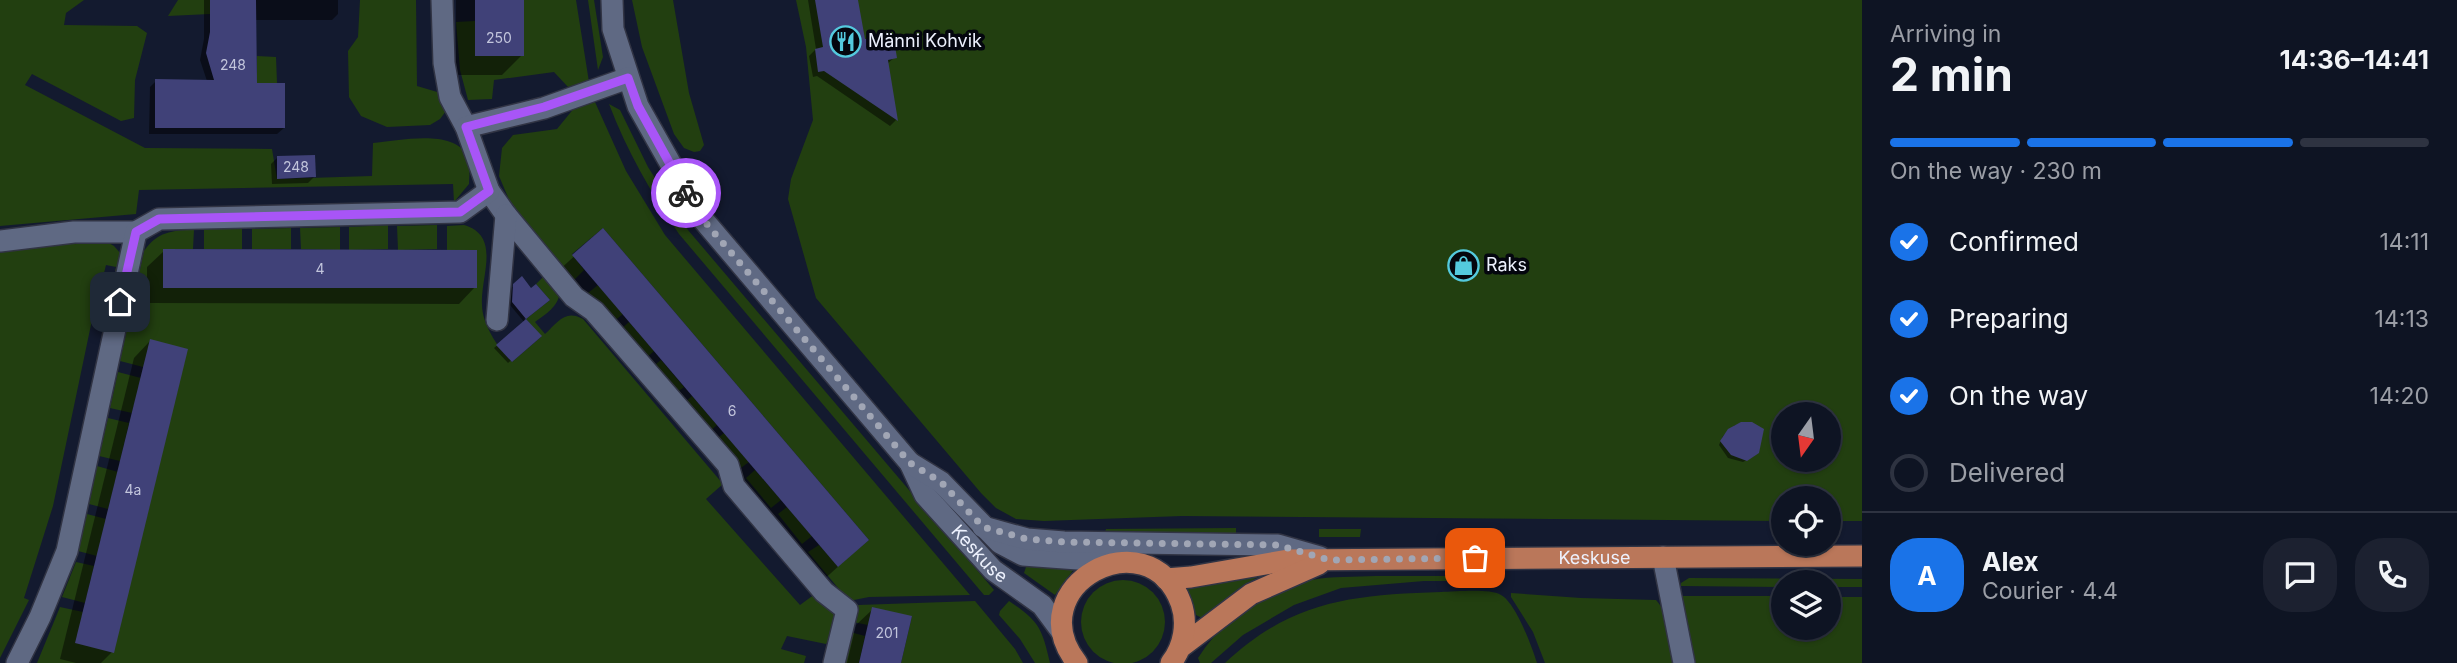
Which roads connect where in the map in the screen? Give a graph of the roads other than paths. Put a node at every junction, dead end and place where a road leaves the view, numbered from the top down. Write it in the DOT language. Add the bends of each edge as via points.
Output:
graph roads {
  1 [pos="442,0"];
  2 [pos="612,0"];
  3 [pos="628,78"];
  4 [pos="466,127"];
  5 [pos="489,191"];
  6 [pos="506,215"];
  7 [pos="136,232"];
  8 [pos="0,241"];
  9 [pos="497,320"];
  10 [pos="910,463"];
  11 [pos="983,527"];
  12 [pos="1862,556"];
  13 [pos="1663,557"];
  14 [pos="1329,560"];
  15 [pos="1122,562"];
  16 [pos="1166,579"];
  17 [pos="1062,632"];
  18 [pos="1175,659"];
  19 [pos="1071,660"];
  20 [pos="17,663"];
  21 [pos="834,663"];
  22 [pos="1684,663"];
  1 -- 4 [label="street" via="450,97"];
  2 -- 3 [label="street, Keskuse" via="613,29"];
  3 -- 4 [label="street"];
  3 -- 10 [label="street, Keskuse" via="638,106 700,216"];
  4 -- 5 [label="street"];
  5 -- 6 [label="street"];
  5 -- 7 [label="street" via="460,212 159,219"];
  6 -- 9 [label="street"];
  6 -- 21 [label="street" via="728,466 734,486 824,592 847,610"];
  7 -- 8 [label="street" via="74,232"];
  7 -- 20 [label="street" via="67,551"];
  10 -- 11 [label="street, Keskuse" via="941,482"];
  10 -- 17 [label="street, Keskuse" via="925,495 993,570 1042,605"];
  11 -- 14 [label="street, Keskuse" via="1027,539 1064,542 1278,545"];
  11 -- 15 [label="street, Keskuse" via="1023,555"];
  12 -- 13 [label="main road, Keskuse"];
  13 -- 14 [label="main road, Keskuse"];
  13 -- 22 [label="street"];
  14 -- 16 [label="main road, Keskuse" via="1288,560"];
  14 -- 18 [label="main road, Keskuse" via="1251,594"];
  15 -- 16 [label="main road" via="1138,564"];
  15 -- 17 [label="main road" via="1084,576 1063,611"];
  16 -- 18 [label="main road" via="1184,611 1185,630"];
  17 -- 19 [label="main road"];
}
